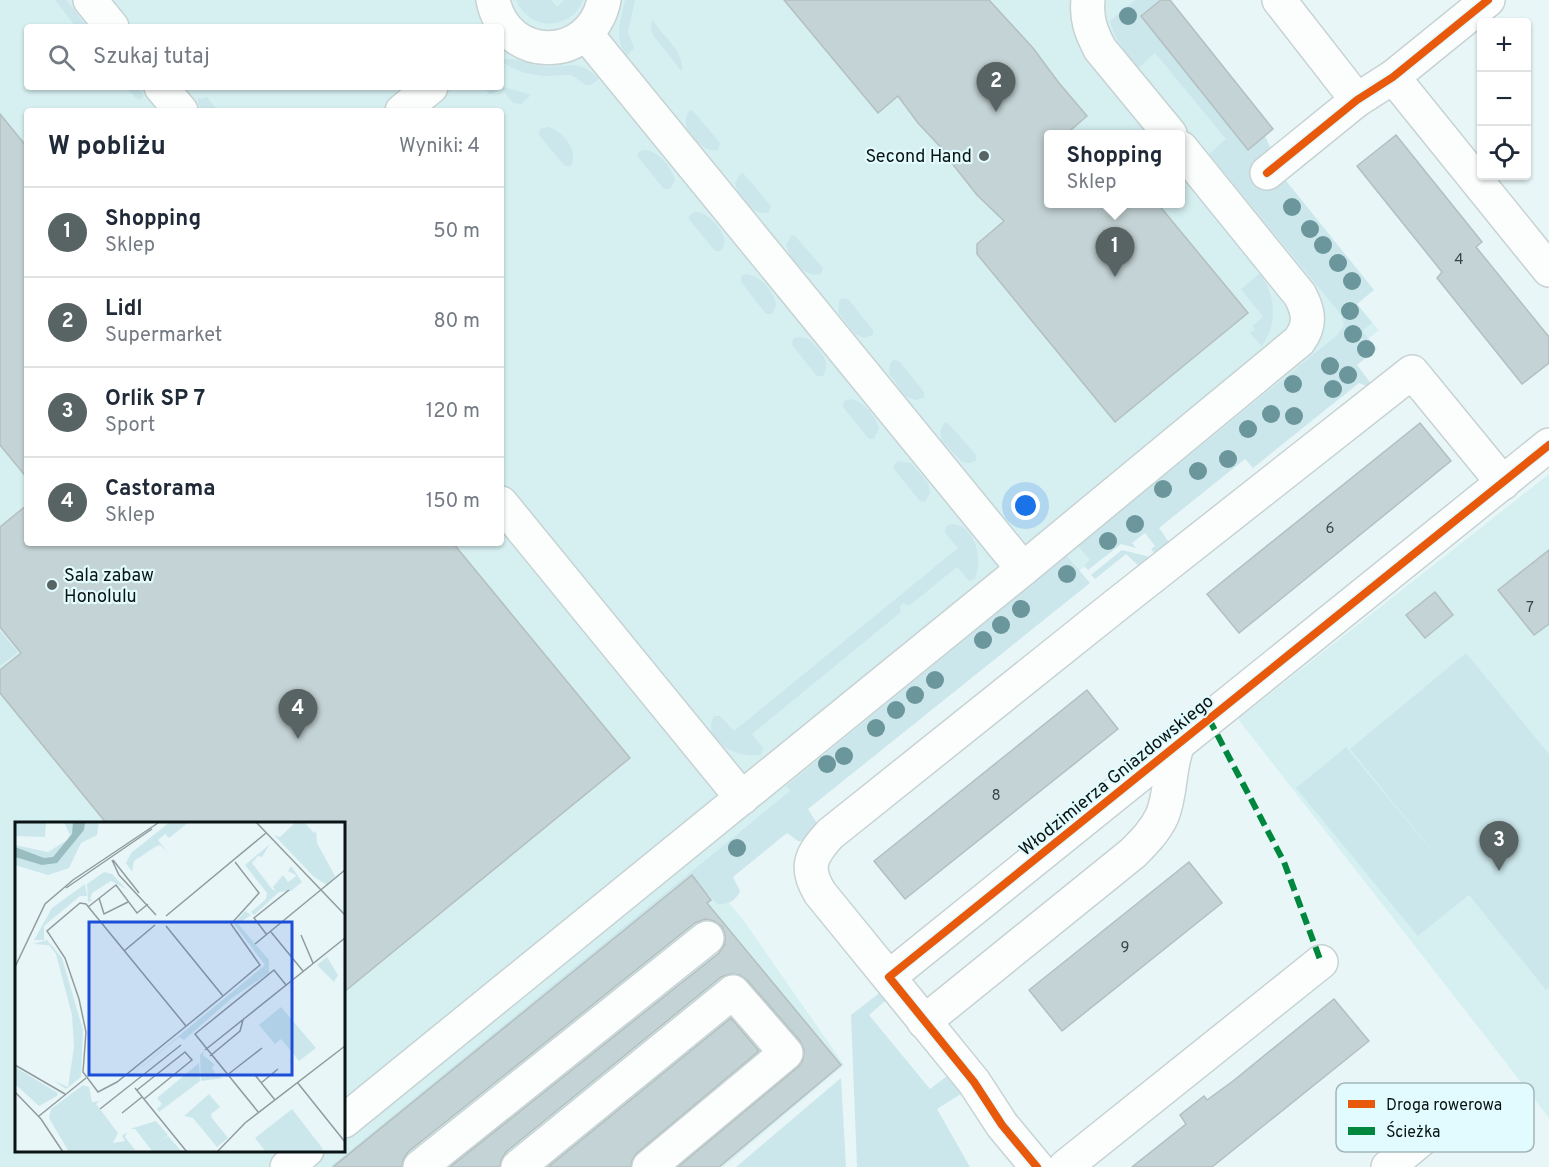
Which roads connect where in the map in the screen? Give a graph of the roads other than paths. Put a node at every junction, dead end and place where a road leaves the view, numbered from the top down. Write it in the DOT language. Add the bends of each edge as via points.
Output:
graph roads {
  1 [pos="90,0"];
  2 [pos="604,0"];
  3 [pos="1088,0"];
  4 [pos="1279,0"];
  5 [pos="1488,0"];
  6 [pos="110,24"];
  7 [pos="504,24"];
  8 [pos="586,34"];
  9 [pos="1393,77"];
  10 [pos="163,90"];
  11 [pos="427,90"];
  12 [pos="1357,100"];
  13 [pos="178,108"];
  14 [pos="406,108"];
  15 [pos="1166,130"];
  16 [pos="1185,153"];
  17 [pos="1267,173"];
  18 [pos="1549,270"];
  19 [pos="1549,445"];
  20 [pos="1503,483"];
  21 [pos="504,507"];
  22 [pos="1023,569"];
  23 [pos="1179,742"];
  24 [pos="742,798"];
  25 [pos="707,938"];
  26 [pos="1321,962"];
  27 [pos="889,977"];
  28 [pos="924,1022"];
  29 [pos="345,1120"];
  30 [pos="305,1152"];
  31 [pos="1406,1152"];
  32 [pos="287,1167"];
  33 [pos="420,1167"];
  34 [pos="518,1167"];
  35 [pos="649,1167"];
  36 [pos="1037,1167"];
  37 [pos="1065,1167"];
  38 [pos="1388,1167"];
  1 -- 6 [label="street"];
  2 -- 8 [label="street" via="596,23"];
  3 -- 15 [label="street" via="1088,21 1100,49"];
  4 -- 12 [label="street"];
  5 -- 9 [label="street"];
  7 -- 8 [label="street" via="518,39 534,47 571,44"];
  8 -- 22 [label="street"];
  9 -- 12 [label="street"];
  9 -- 18 [label="street"];
  10 -- 13 [label="street"];
  11 -- 14 [label="street"];
  12 -- 17 [label="street"];
  16 -- 22 [label="street" via="1300,295 1306,307 1306,328 1299,341 1270,367"];
  19 -- 20 [label="street, Włodzimierza Gniazdowskiego"];
  20 -- 23 [label="street, Włodzimierza Gniazdowskiego"];
  20 -- 27 [label="street" via="1412,372 830,834 812,859 813,883"];
  21 -- 24 [label="street"];
  22 -- 24 [label="street"];
  23 -- 27 [label="street, Włodzimierza Gniazdowskiego"];
  23 -- 28 [label="street" via="1162,815 1151,836"];
  24 -- 29 [label="street"];
  25 -- 33 [label="street"];
  26 -- 37 [label="street"];
  27 -- 28 [label="street"];
  28 -- 36 [label="street"];
  30 -- 32 [label="street"];
  31 -- 38 [label="street"];
  34 -- 35 [label="street" via="733,993 786,1053"];
}
